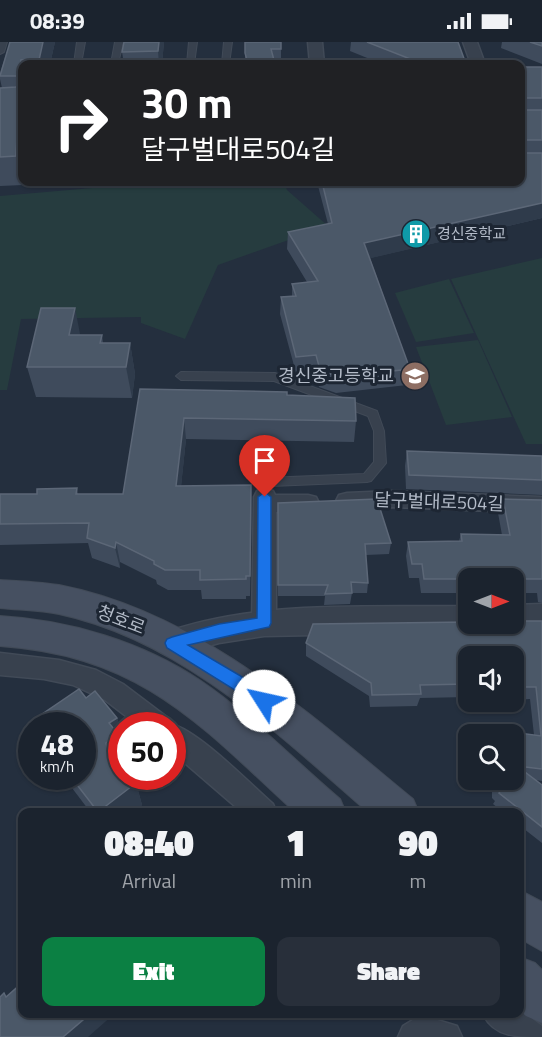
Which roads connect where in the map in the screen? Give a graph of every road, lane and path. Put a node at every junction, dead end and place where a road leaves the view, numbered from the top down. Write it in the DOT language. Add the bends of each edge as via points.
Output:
graph roads {
  1 [pos="3,42"];
  2 [pos="81,42"];
  3 [pos="119,42"];
  4 [pos="193,42"];
  5 [pos="228,42"];
  6 [pos="315,42"];
  7 [pos="470,42"];
  8 [pos="0,52"];
  9 [pos="78,60"];
  10 [pos="115,60"];
  11 [pos="191,60"];
  12 [pos="226,60"];
  13 [pos="317,60"];
  14 [pos="477,60"];
  15 [pos="181,376"];
  16 [pos="265,500"];
  17 [pos="542,505"];
  18 [pos="0,594"];
  19 [pos="542,617"];
  20 [pos="458,618"];
  21 [pos="524,618"];
  22 [pos="264,623"];
  23 [pos="0,631"];
  24 [pos="172,643"];
  25 [pos="0,664"];
  26 [pos="141,712"];
  27 [pos="186,746"];
  28 [pos="257,808"];
  29 [pos="320,808"];
  30 [pos="393,808"];
  31 [pos="524,914"];
  32 [pos="542,929"];
  33 [pos="524,984"];
  34 [pos="542,1000"];
  35 [pos="505,1018"];
  36 [pos="414,1037"];
  37 [pos="446,1037"];
  38 [pos="531,1037"];
  1 -- 8 [label="lane"];
  2 -- 9 [label="lane"];
  3 -- 10 [label="lane"];
  4 -- 11 [label="lane"];
  5 -- 12 [label="lane"];
  6 -- 13 [label="street"];
  7 -- 14 [label="street"];
  15 -- 16 [label="lane" via="275,377 373,414 379,431 380,463 367,478 265,482"];
  16 -- 17 [label="street, 달구벌대로504길" via="393,499"];
  16 -- 22 [label="street"];
  18 -- 24 [label="main road, 청호로" via="47,598 92,609 140,625"];
  19 -- 21 [label="street"];
  20 -- 22 [label="street"];
  22 -- 24 [label="street"];
  23 -- 29 [label="main road, 청호로" via="54,637 152,672 223,720"];
  24 -- 30 [label="main road, 청호로" via="264,701"];
  25 -- 26 [label="street" via="75,674 112,690"];
  27 -- 28 [label="street"];
  31 -- 32 [label="main road"];
  33 -- 34 [label="main road"];
  35 -- 38 [label="street"];
  36 -- 37 [label="street" via="421,1031"];
}
